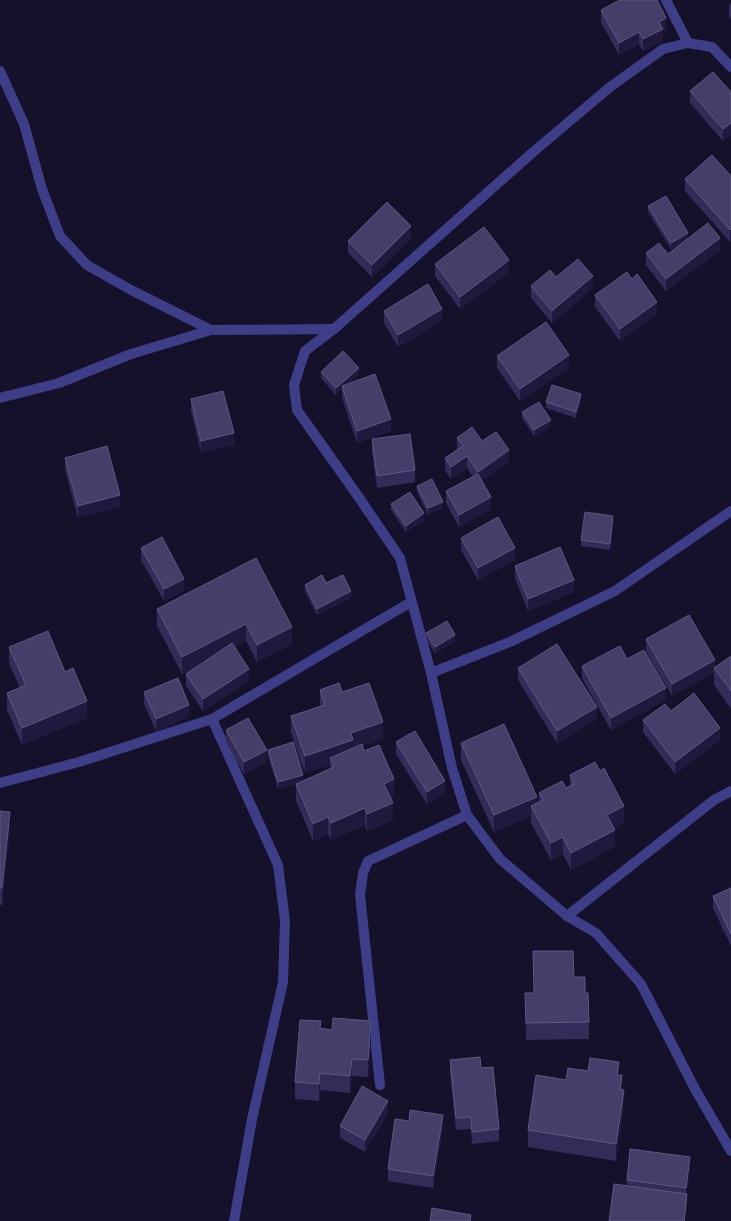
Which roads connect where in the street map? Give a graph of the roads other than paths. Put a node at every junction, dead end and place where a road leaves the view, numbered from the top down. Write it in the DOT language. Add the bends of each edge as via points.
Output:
graph roads {
  1 [pos="666,0"];
  2 [pos="688,43"];
  3 [pos="731,67"];
  4 [pos="0,71"];
  5 [pos="334,329"];
  6 [pos="211,330"];
  7 [pos="0,398"];
  8 [pos="731,511"];
  9 [pos="411,602"];
  10 [pos="430,673"];
  11 [pos="212,720"];
  12 [pos="0,783"];
  13 [pos="731,791"];
  14 [pos="467,815"];
  15 [pos="567,916"];
  16 [pos="380,1086"];
  17 [pos="731,1151"];
  18 [pos="234,1221"];
  1 -- 2 [label="street"];
  2 -- 3 [label="street" via="712,47"];
  2 -- 5 [label="street" via="663,49 610,87"];
  4 -- 6 [label="street" via="24,124 42,189 60,236 87,265"];
  5 -- 6 [label="street"];
  5 -- 9 [label="street" via="305,351 294,385 297,410 400,558"];
  6 -- 7 [label="street" via="131,354 60,383"];
  8 -- 10 [label="street" via="615,591 512,641"];
  9 -- 10 [label="street"];
  9 -- 11 [label="street"];
  10 -- 14 [label="street" via="452,768"];
  11 -- 12 [label="street" via="79,762"];
  11 -- 18 [label="street" via="278,865 286,921 283,982 252,1119"];
  13 -- 15 [label="street" via="714,800"];
  14 -- 15 [label="street" via="500,859"];
  14 -- 16 [label="street" via="368,861 363,873 360,895"];
  15 -- 17 [label="street" via="596,934 641,984 695,1089"];
}
